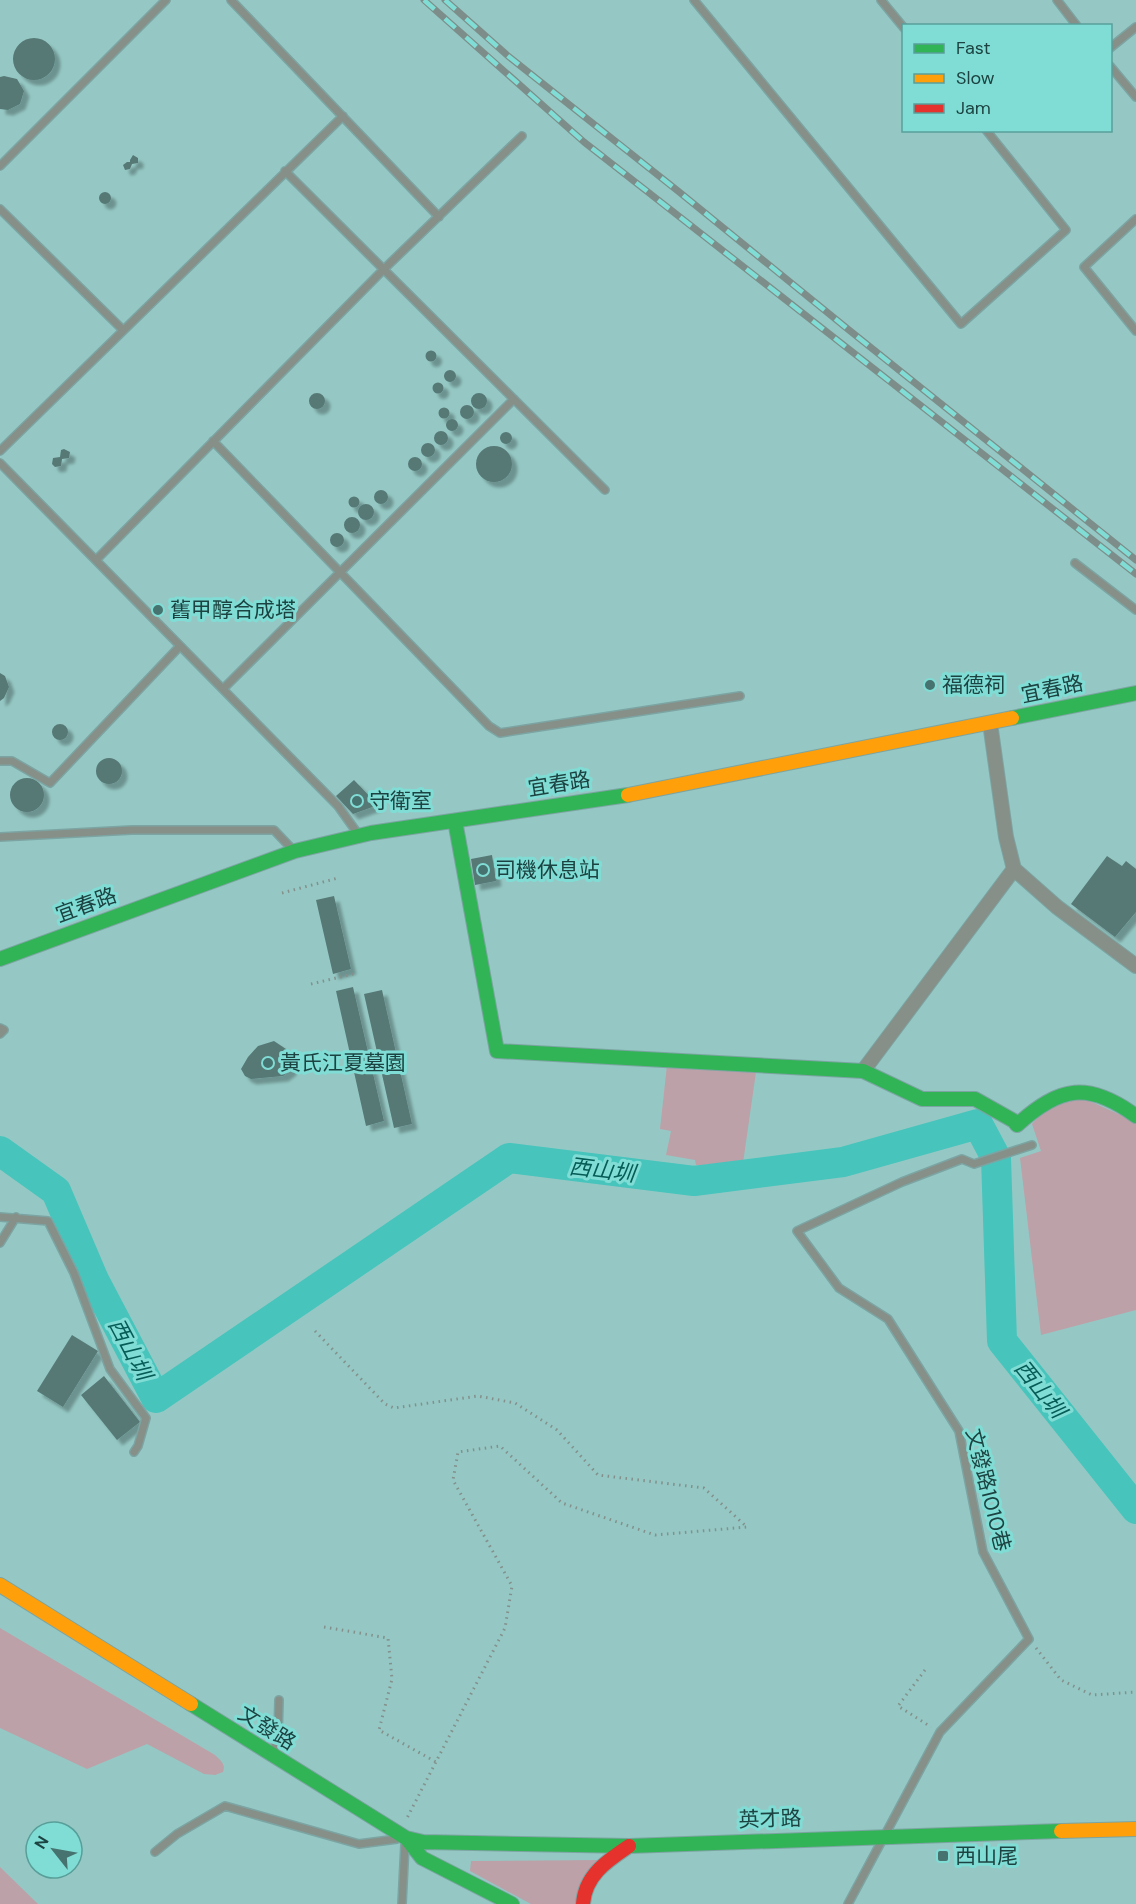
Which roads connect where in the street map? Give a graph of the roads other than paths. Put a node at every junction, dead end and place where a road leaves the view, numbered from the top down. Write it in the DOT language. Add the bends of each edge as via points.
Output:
graph roads {
  1 [pos="166,0"];
  2 [pos="231,0"];
  3 [pos="694,0"];
  4 [pos="881,0"];
  5 [pos="1057,0"];
  6 [pos="1075,24"];
  7 [pos="902,27"];
  8 [pos="1136,27"];
  9 [pos="1112,46"];
  10 [pos="1112,68"];
  11 [pos="1136,97"];
  12 [pos="343,116"];
  13 [pos="988,132"];
  14 [pos="522,136"];
  15 [pos="0,166"];
  16 [pos="285,171"];
  17 [pos="0,209"];
  18 [pos="439,218"];
  19 [pos="1136,219"];
  20 [pos="384,269"];
  21 [pos="123,330"];
  22 [pos="1136,331"];
  23 [pos="514,399"];
  24 [pos="213,441"];
  25 [pos="0,451"];
  26 [pos="0,464"];
  27 [pos="605,490"];
  28 [pos="96,560"];
  29 [pos="1074,563"];
  30 [pos="341,573"];
  31 [pos="1136,610"];
  32 [pos="180,646"];
  33 [pos="223,689"];
  34 [pos="1136,693"];
  35 [pos="740,696"];
  36 [pos="990,723"];
  37 [pos="0,761"];
  38 [pos="455,821"];
  39 [pos="359,836"];
  40 [pos="0,837"];
  41 [pos="295,851"];
  42 [pos="1014,869"];
  43 [pos="0,959"];
  44 [pos="1136,966"];
  45 [pos="0,1028"];
  46 [pos="0,1034"];
  47 [pos="863,1071"];
  48 [pos="1136,1116"];
  49 [pos="1032,1145"];
  50 [pos="0,1216"];
  51 [pos="16,1218"];
  52 [pos="0,1243"];
  53 [pos="134,1452"];
  54 [pos="0,1585"];
  55 [pos="279,1700"];
  56 [pos="273,1756"];
  57 [pos="1136,1829"];
  58 [pos="885,1836"];
  59 [pos="406,1838"];
  60 [pos="629,1846"];
  61 [pos="155,1852"];
  62 [pos="402,1904"];
  63 [pos="512,1904"];
  64 [pos="584,1904"];
  65 [pos="848,1904"];
  1 -- 15 [label="lane"];
  2 -- 12 [label="lane"];
  3 -- 13 [label="lane" via="961,324 1066,230"];
  4 -- 7 [label="lane"];
  5 -- 6 [label="lane"];
  8 -- 9 [label="lane"];
  10 -- 11 [label="lane"];
  12 -- 16 [label="lane"];
  12 -- 18 [label="lane"];
  14 -- 18 [label="lane"];
  16 -- 20 [label="lane"];
  16 -- 21 [label="lane"];
  17 -- 21 [label="lane"];
  18 -- 20 [label="lane"];
  19 -- 22 [label="lane" via="1084,267"];
  20 -- 23 [label="lane"];
  20 -- 24 [label="lane"];
  21 -- 25 [label="lane"];
  23 -- 27 [label="lane"];
  23 -- 30 [label="lane"];
  24 -- 28 [label="lane"];
  24 -- 30 [label="lane"];
  26 -- 28 [label="lane"];
  28 -- 32 [label="lane"];
  29 -- 31 [label="lane"];
  30 -- 33 [label="lane"];
  30 -- 35 [label="lane" via="500,733"];
  32 -- 33 [label="lane"];
  32 -- 37 [label="lane" via="50,783 12,761"];
  33 -- 39 [label="lane" via="338,806"];
  34 -- 36 [label="street, 宜春路"];
  36 -- 38 [label="street, 宜春路" via="616,797"];
  36 -- 42 [label="street"];
  38 -- 39 [label="street, 宜春路"];
  38 -- 47 [label="street" via="497,1051"];
  39 -- 41 [label="street, 宜春路"];
  40 -- 41 [label="lane" via="132,830 274,830"];
  41 -- 43 [label="street, 宜春路"];
  42 -- 44 [label="street"];
  42 -- 47 [label="street"];
  45 -- 46 [label="lane" via="4,1030"];
  47 -- 48 [label="street" via="922,1099 975,1099 1017,1125 1055,1096 1079,1093 1102,1097"];
  49 -- 58 [label="lane, 文發路1010巷" via="974,1164 962,1160 952,1163 798,1231 839,1288 888,1319 959,1431 983,1552 1029,1640 940,1732"];
  50 -- 51 [label="lane"];
  51 -- 52 [label="lane"];
  51 -- 53 [label="lane" via="48,1221 74,1273 110,1369 147,1418"];
  54 -- 56 [label="street, 文發路"];
  55 -- 56 [label="lane"];
  56 -- 59 [label="street, 文發路"];
  57 -- 58 [label="street, 英才路"];
  58 -- 60 [label="street, 英才路"];
  58 -- 65 [label="lane"];
  59 -- 60 [label="street, 英才路" via="423,1842"];
  59 -- 61 [label="lane" via="359,1844 225,1806"];
  59 -- 62 [label="lane"];
  59 -- 63 [label="street, 文發路" via="422,1858"];
  60 -- 64 [label="street" via="589,1880"];
}
